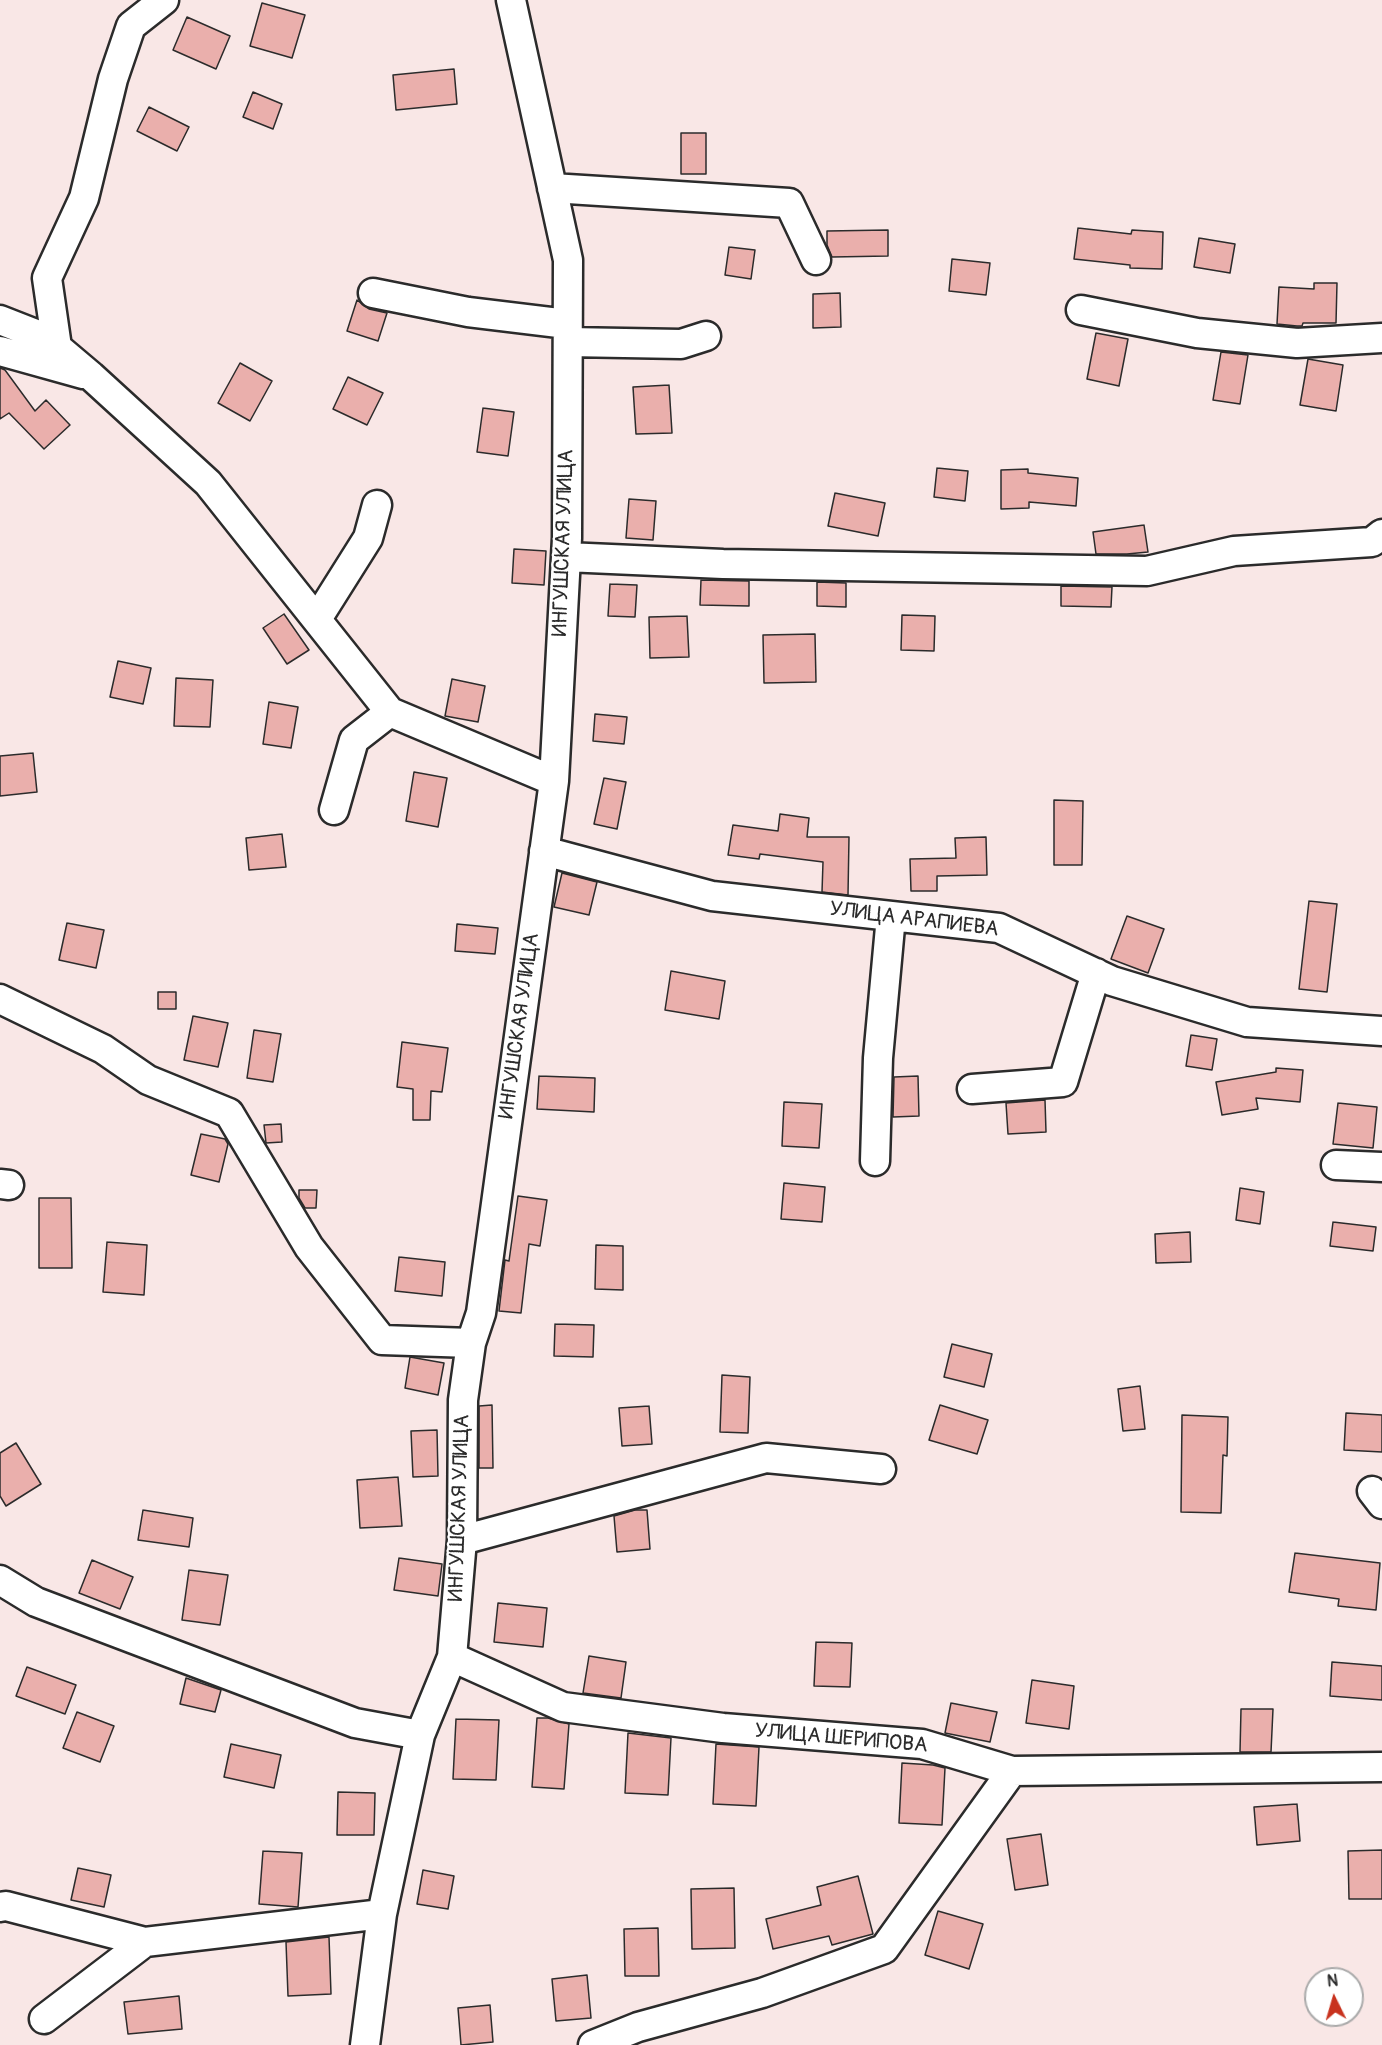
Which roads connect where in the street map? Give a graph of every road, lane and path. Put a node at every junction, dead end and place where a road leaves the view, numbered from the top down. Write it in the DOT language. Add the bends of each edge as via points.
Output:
graph roads {
  1 [pos="164,0"];
  2 [pos="511,0"];
  3 [pos="552,188"];
  4 [pos="816,260"];
  5 [pos="373,292"];
  6 [pos="1081,310"];
  7 [pos="0,320"];
  8 [pos="568,333"];
  9 [pos="706,336"];
  10 [pos="1382,338"];
  11 [pos="57,347"];
  12 [pos="0,351"];
  13 [pos="91,376"];
  14 [pos="377,505"];
  15 [pos="1382,534"];
  16 [pos="566,556"];
  17 [pos="317,619"];
  18 [pos="390,712"];
  19 [pos="554,782"];
  20 [pos="334,810"];
  21 [pos="544,851"];
  22 [pos="891,916"];
  23 [pos="1096,974"];
  24 [pos="0,999"];
  25 [pos="1382,1031"];
  26 [pos="972,1089"];
  27 [pos="875,1161"];
  28 [pos="1336,1165"];
  29 [pos="1382,1167"];
  30 [pos="471,1343"];
  31 [pos="881,1469"];
  32 [pos="462,1540"];
  33 [pos="0,1580"];
  34 [pos="452,1657"];
  35 [pos="420,1735"];
  36 [pos="1382,1767"];
  37 [pos="1012,1771"];
  38 [pos="0,1907"];
  39 [pos="382,1914"];
  40 [pos="145,1942"];
  41 [pos="44,2019"];
  42 [pos="365,2045"];
  43 [pos="593,2045"];
  1 -- 11 [label="street" via="131,26 113,79 84,198 47,278"];
  2 -- 3 [label="street, ИНГУШСКАЯ УЛИЦА"];
  3 -- 4 [label="street" via="789,203"];
  3 -- 8 [label="street, ИНГУШСКАЯ УЛИЦА" via="568,260"];
  5 -- 8 [label="street"];
  6 -- 10 [label="street" via="1197,333 1297,343"];
  7 -- 11 [label="street" via="46,338"];
  8 -- 9 [label="street" via="681,344"];
  8 -- 16 [label="street, ИНГУШСКАЯ УЛИЦА"];
  11 -- 13 [label="street"];
  12 -- 13 [label="street"];
  13 -- 17 [label="street" via="208,483"];
  14 -- 17 [label="street" via="368,538"];
  15 -- 16 [label="street" via="1372,542 1234,552 1147,571 735,564"];
  16 -- 19 [label="street, ИНГУШСКАЯ УЛИЦА"];
  17 -- 18 [label="street"];
  18 -- 19 [label="street"];
  18 -- 20 [label="street" via="354,740"];
  19 -- 21 [label="street, ИНГУШСКАЯ УЛИЦА"];
  21 -- 22 [label="street, УЛИЦА АРАПИЕВА" via="712,896"];
  21 -- 30 [label="street, ИНГУШСКАЯ УЛИЦА" via="481,1313"];
  22 -- 23 [label="street, УЛИЦА АРАПИЕВА" via="999,928"];
  22 -- 27 [label="street" via="878,1058"];
  23 -- 25 [label="street, УЛИЦА АРАПИЕВА" via="1247,1022"];
  23 -- 26 [label="street" via="1063,1082"];
  24 -- 30 [label="street" via="103,1049 148,1080 228,1113 309,1247 382,1340"];
  28 -- 29 [label="street"];
  30 -- 32 [label="street, ИНГУШСКАЯ УЛИЦА" via="463,1400"];
  31 -- 32 [label="street" via="766,1458"];
  32 -- 34 [label="street, ИНГУШСКАЯ УЛИЦА"];
  33 -- 35 [label="street" via="36,1602 344,1719"];
  34 -- 35 [label="street, ИНГУШСКАЯ УЛИЦА"];
  34 -- 37 [label="street, УЛИЦА ШЕРИПОВА" via="563,1707 723,1728 922,1744"];
  35 -- 39 [label="street, ИНГУШСКАЯ УЛИЦА"];
  36 -- 37 [label="street, УЛИЦА ШЕРИПОВА"];
  37 -- 43 [label="street" via="884,1949 762,1993 638,2027"];
  38 -- 40 [label="street"];
  39 -- 40 [label="street"];
  39 -- 42 [label="street, ИНГУШСКАЯ УЛИЦА"];
  40 -- 41 [label="street"];
}
